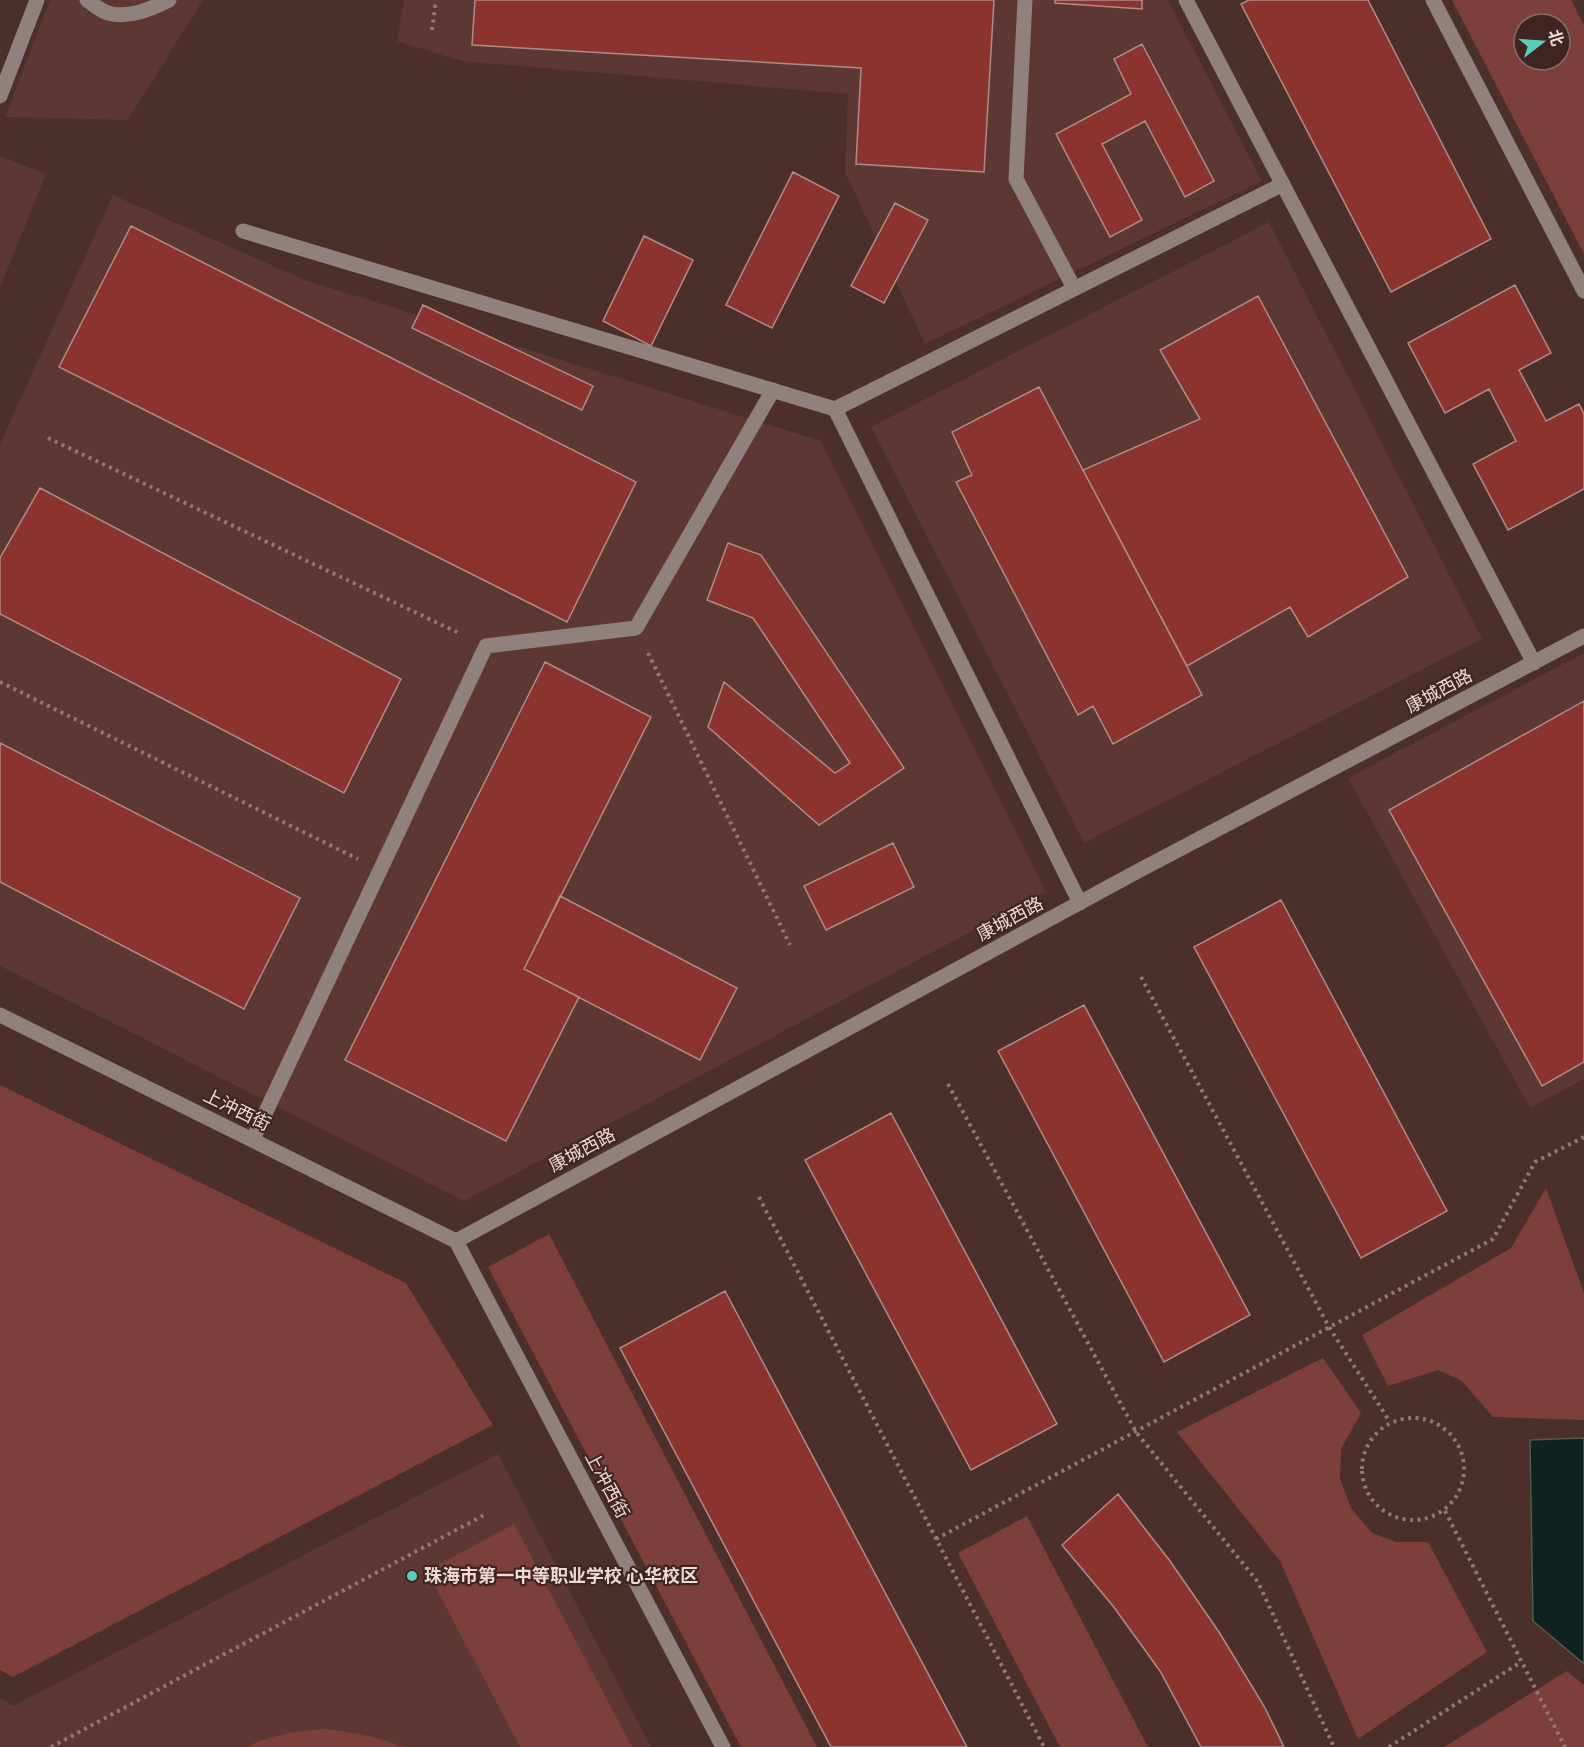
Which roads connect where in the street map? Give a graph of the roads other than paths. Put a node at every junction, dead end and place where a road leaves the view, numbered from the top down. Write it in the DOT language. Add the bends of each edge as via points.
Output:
graph roads {
  1 [pos="37,0"];
  2 [pos="87,0"];
  3 [pos="169,0"];
  4 [pos="1025,0"];
  5 [pos="1186,0"];
  6 [pos="1433,0"];
  7 [pos="0,96"];
  8 [pos="1283,184"];
  9 [pos="243,231"];
  10 [pos="1074,288"];
  11 [pos="1584,291"];
  12 [pos="773,390"];
  13 [pos="835,409"];
  14 [pos="1584,636"];
  15 [pos="1534,663"];
  16 [pos="1080,903"];
  17 [pos="0,1015"];
  18 [pos="253,1139"];
  19 [pos="456,1241"];
  20 [pos="723,1747"];
  1 -- 7 [label="street"];
  2 -- 3 [label="street" via="108,13 132,14"];
  4 -- 10 [label="street" via="1016,179"];
  5 -- 8 [label="street"];
  6 -- 11 [label="street"];
  8 -- 10 [label="street"];
  8 -- 15 [label="street"];
  9 -- 12 [label="street"];
  10 -- 13 [label="street"];
  12 -- 13 [label="street"];
  12 -- 18 [label="street" via="636,628 486,646"];
  13 -- 16 [label="street"];
  14 -- 15 [label="street, 康城西路"];
  15 -- 16 [label="street, 康城西路"];
  16 -- 19 [label="street, 康城西路"];
  17 -- 18 [label="street, 上沖西街"];
  18 -- 19 [label="street, 上沖西街"];
  19 -- 20 [label="street, 上冲西街"];
}
